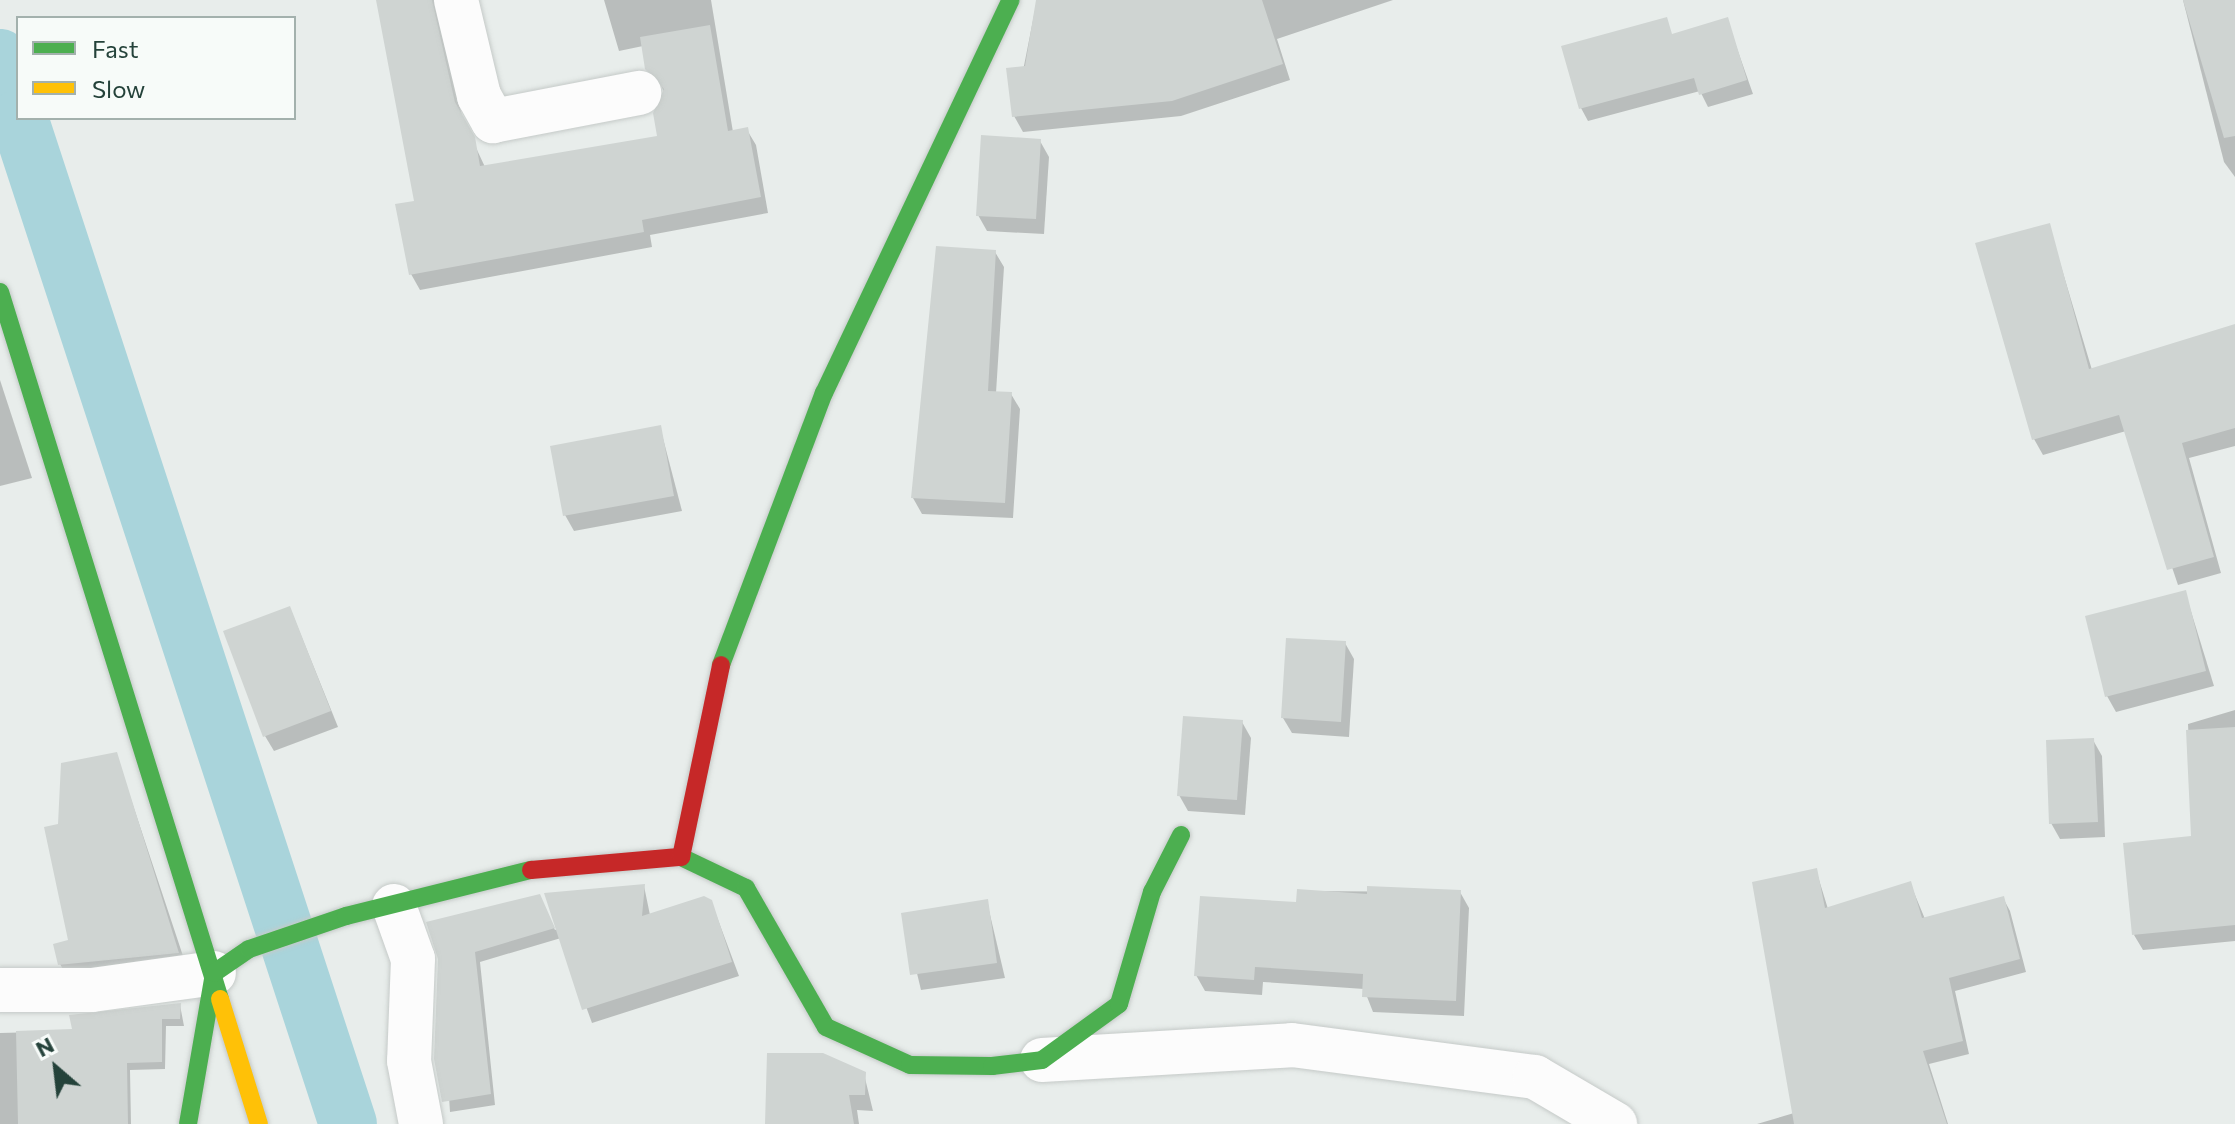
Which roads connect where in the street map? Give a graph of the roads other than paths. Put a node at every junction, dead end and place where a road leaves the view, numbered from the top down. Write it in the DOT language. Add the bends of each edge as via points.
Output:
graph roads {
  1 [pos="456,0"];
  2 [pos="1011,0"];
  3 [pos="639,93"];
  4 [pos="0,292"];
  5 [pos="1181,835"];
  6 [pos="681,857"];
  7 [pos="394,906"];
  8 [pos="231,961"];
  9 [pos="0,990"];
  10 [pos="1042,1060"];
  11 [pos="188,1124"];
  12 [pos="259,1124"];
  13 [pos="421,1124"];
  14 [pos="1615,1124"];
  1 -- 3 [label="street" via="479,96 493,121"];
  2 -- 6 [label="street" via="824,393 726,641"];
  4 -- 8 [label="street"];
  5 -- 10 [label="street" via="1152,892 1119,1004"];
  6 -- 7 [label="street" via="565,862"];
  6 -- 10 [label="street" via="746,888 826,1027 910,1065"];
  7 -- 8 [label="street" via="346,916"];
  7 -- 13 [label="street" via="413,959 409,1061"];
  8 -- 9 [label="street" via="92,990"];
  8 -- 11 [label="street"];
  8 -- 12 [label="street"];
  10 -- 14 [label="street" via="1292,1045 1535,1077"];
}
